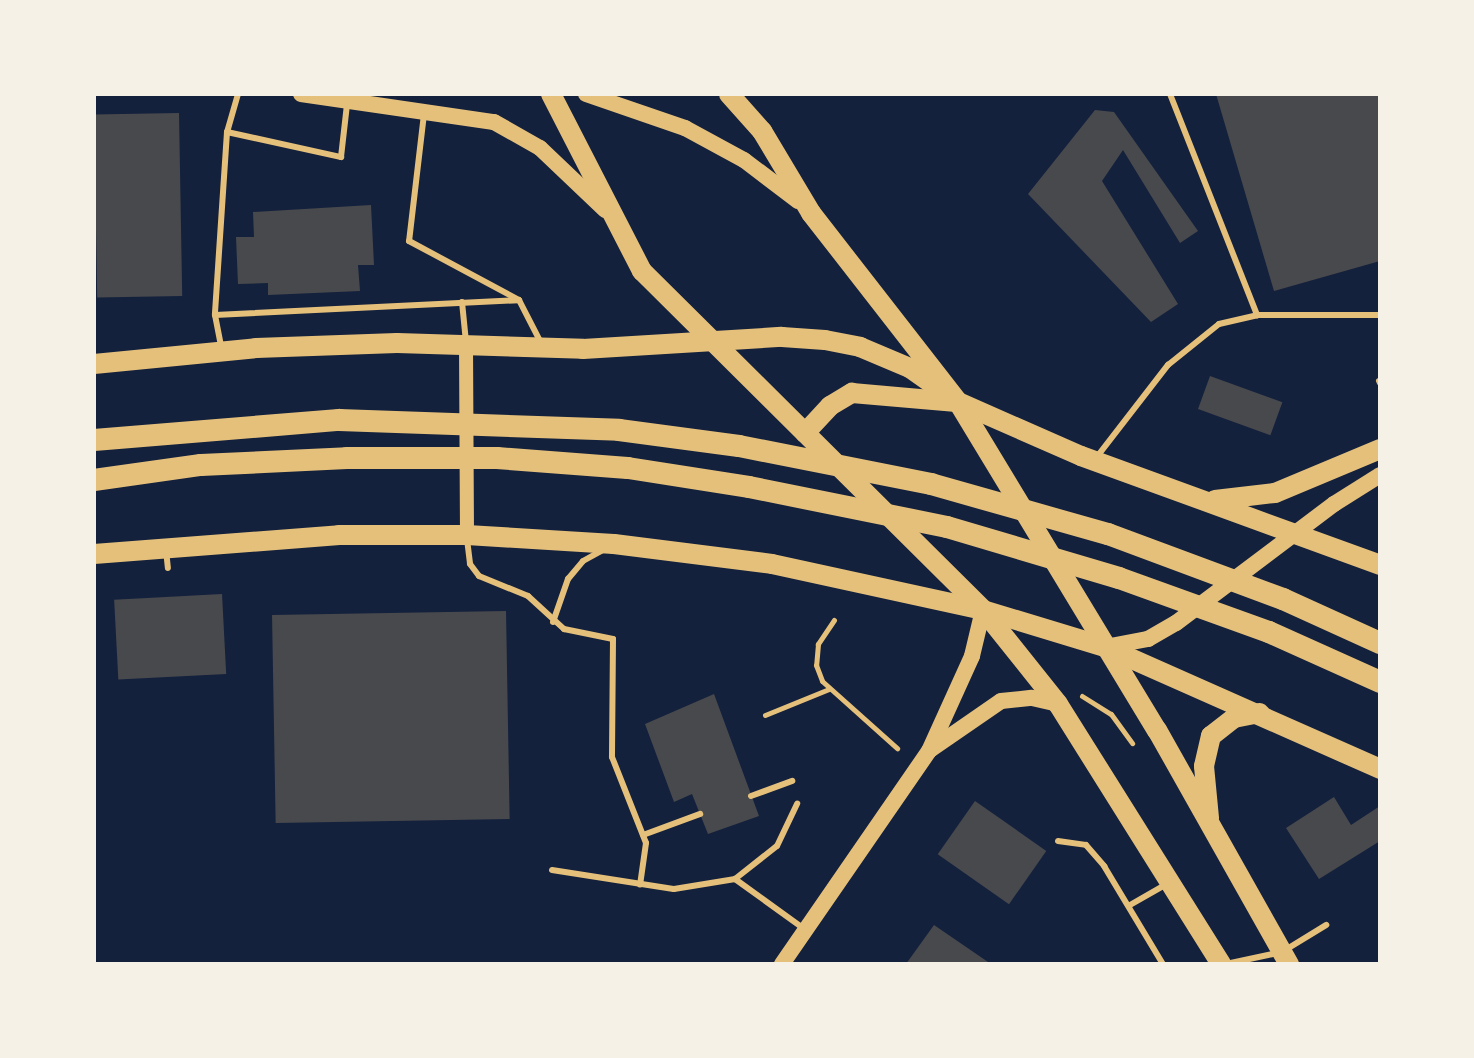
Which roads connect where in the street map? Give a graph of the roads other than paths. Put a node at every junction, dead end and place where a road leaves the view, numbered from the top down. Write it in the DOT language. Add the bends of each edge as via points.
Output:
graph roads {
  1 [pos="238,94"];
  2 [pos="301,94"];
  3 [pos="551,94"];
  4 [pos="586,94"];
  5 [pos="729,94"];
  6 [pos="1170,94"];
  7 [pos="347,104"];
  8 [pos="424,111"];
  9 [pos="227,132"];
  10 [pos="811,213"];
  11 [pos="613,219"];
  12 [pos="519,300"];
  13 [pos="462,302"];
  14 [pos="215,315"];
  15 [pos="1257,315"];
  16 [pos="1380,315"];
  17 [pos="711,342"];
  18 [pos="466,344"];
  19 [pos="543,348"];
  20 [pos="222,350"];
  21 [pos="94,364"];
  22 [pos="958,402"];
  23 [pos="805,433"];
  24 [pos="94,440"];
  25 [pos="1380,449"];
  26 [pos="1094,461"];
  27 [pos="1380,475"];
  28 [pos="94,480"];
  29 [pos="1195,499"];
  30 [pos="1296,531"];
  31 [pos="467,535"];
  32 [pos="614,544"];
  33 [pos="165,547"];
  34 [pos="94,554"];
  35 [pos="1380,565"];
  36 [pos="168,568"];
  37 [pos="983,610"];
  38 [pos="553,622"];
  39 [pos="1380,643"];
  40 [pos="1105,647"];
  41 [pos="1380,682"];
  42 [pos="1058,704"];
  43 [pos="1260,713"];
  44 [pos="929,751"];
  45 [pos="1380,769"];
  46 [pos="792,781"];
  47 [pos="751,796"];
  48 [pos="797,804"];
  49 [pos="700,814"];
  50 [pos="1209,825"];
  51 [pos="643,835"];
  52 [pos="1058,841"];
  53 [pos="552,870"];
  54 [pos="735,879"];
  55 [pos="1170,882"];
  56 [pos="640,885"];
  57 [pos="1130,905"];
  58 [pos="1326,925"];
  59 [pos="806,930"];
  60 [pos="1285,958"];
  61 [pos="782,964"];
  62 [pos="1163,964"];
  63 [pos="1223,964"];
  1 -- 9 [label="lane"];
  2 -- 7 [label="main road"];
  3 -- 11 [label="main road" via="594,170"];
  4 -- 10 [label="main road" via="685,128 779,183"];
  5 -- 10 [label="main road" via="762,131"];
  6 -- 15 [label="lane"];
  7 -- 8 [label="main road"];
  7 -- 9 [label="lane" via="341,157"];
  8 -- 11 [label="main road" via="494,122 519,133 579,180"];
  8 -- 12 [label="lane" via="409,241"];
  9 -- 14 [label="lane"];
  10 -- 22 [label="main road"];
  11 -- 17 [label="main road" via="642,271"];
  12 -- 13 [label="lane"];
  12 -- 19 [label="lane"];
  13 -- 14 [label="lane"];
  13 -- 18 [label="lane"];
  14 -- 20 [label="lane"];
  15 -- 16 [label="lane"];
  15 -- 26 [label="lane" via="1219,324 1189,344 1111,433"];
  17 -- 19 [label="main road"];
  17 -- 22 [label="main road" via="782,337 860,347 910,368"];
  17 -- 23 [label="main road"];
  18 -- 19 [label="main road"];
  18 -- 20 [label="main road"];
  18 -- 31 [label="street"];
  20 -- 21 [label="main road"];
  22 -- 23 [label="main road" via="852,393 830,406"];
  22 -- 26 [label="main road"];
  22 -- 40 [label="main road"];
  23 -- 37 [label="main road"];
  24 -- 39 [label="highway" via="339,420 619,430 753,448 931,484 1108,534 1283,599"];
  25 -- 29 [label="main road" via="1275,493"];
  26 -- 29 [label="main road"];
  27 -- 30 [label="main road"];
  28 -- 41 [label="highway" via="201,465 347,458 497,458 658,472 947,527 1134,583 1269,632"];
  29 -- 30 [label="main road"];
  30 -- 35 [label="main road"];
  30 -- 40 [label="main road" via="1176,623 1148,639"];
  31 -- 32 [label="main road"];
  31 -- 33 [label="main road" via="339,535"];
  31 -- 38 [label="lane" via="467,555 479,576 528,596"];
  32 -- 37 [label="main road" via="772,564"];
  32 -- 38 [label="lane" via="576,570 562,589"];
  33 -- 34 [label="main road"];
  33 -- 36 [label="lane"];
  37 -- 40 [label="main road"];
  37 -- 42 [label="main road"];
  37 -- 44 [label="main road" via="972,656"];
  38 -- 51 [label="lane" via="576,634 613,639 612,757"];
  40 -- 43 [label="main road"];
  40 -- 50 [label="main road"];
  42 -- 44 [label="main road" via="1032,698 1001,701"];
  42 -- 55 [label="main road"];
  43 -- 45 [label="main road"];
  43 -- 50 [label="main road" via="1220,726 1205,749"];
  44 -- 59 [label="main road"];
  46 -- 47 [label="lane"];
  48 -- 54 [label="lane" via="777,846"];
  49 -- 51 [label="lane"];
  50 -- 60 [label="main road"];
  51 -- 56 [label="lane"];
  52 -- 57 [label="lane" via="1086,845"];
  53 -- 56 [label="lane"];
  54 -- 56 [label="lane" via="674,889"];
  54 -- 59 [label="lane"];
  55 -- 57 [label="lane"];
  55 -- 63 [label="main road"];
  57 -- 62 [label="lane"];
  58 -- 60 [label="lane"];
  59 -- 61 [label="main road"];
  60 -- 63 [label="lane"];
}
